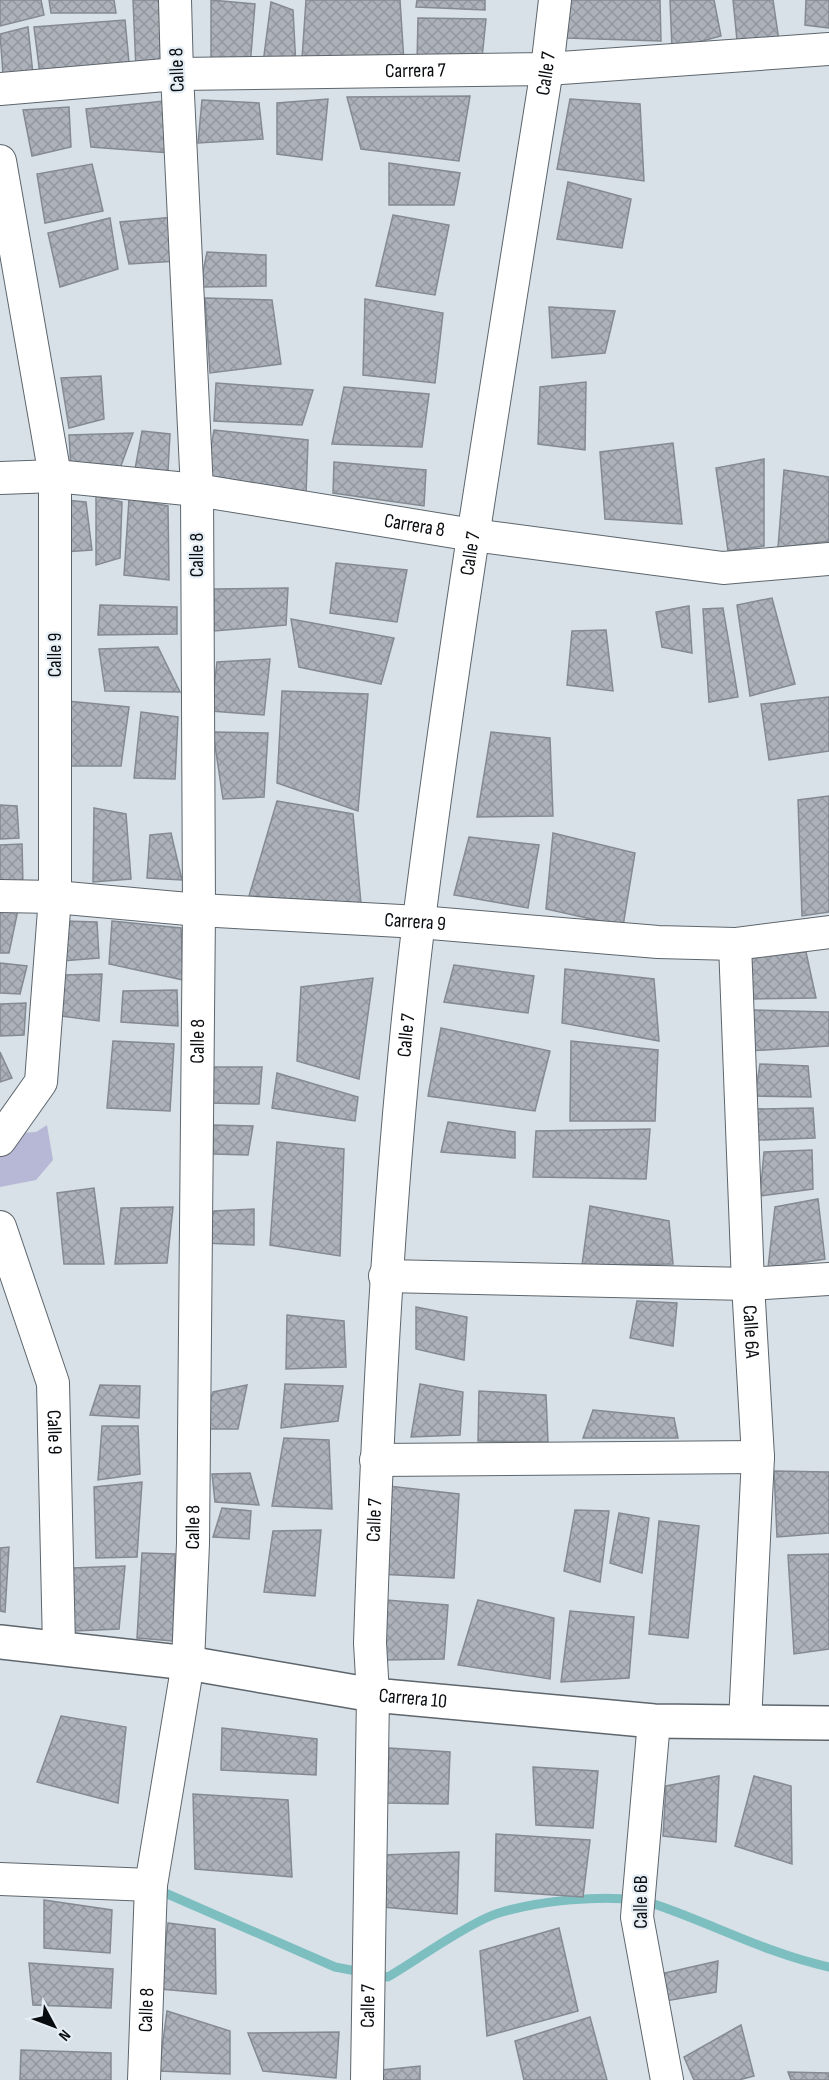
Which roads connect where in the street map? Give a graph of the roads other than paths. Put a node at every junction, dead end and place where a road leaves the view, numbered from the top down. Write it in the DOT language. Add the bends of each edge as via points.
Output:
graph roads {
  1 [pos="175,0"];
  2 [pos="555,0"];
  3 [pos="829,49"];
  4 [pos="547,69"];
  5 [pos="177,75"];
  6 [pos="0,88"];
  7 [pos="0,161"];
  8 [pos="55,477"];
  9 [pos="0,478"];
  10 [pos="197,490"];
  11 [pos="473,535"];
  12 [pos="829,559"];
  13 [pos="0,896"];
  14 [pos="55,897"];
  15 [pos="199,910"];
  16 [pos="419,922"];
  17 [pos="829,932"];
  18 [pos="735,944"];
  19 [pos="0,1140"];
  20 [pos="0,1227"];
  21 [pos="385,1275"];
  22 [pos="829,1279"];
  23 [pos="748,1284"];
  24 [pos="758,1457"];
  25 [pos="376,1460"];
  26 [pos="0,1642"];
  27 [pos="59,1647"];
  28 [pos="188,1663"];
  29 [pos="374,1695"];
  30 [pos="654,1721"];
  31 [pos="745,1722"];
  32 [pos="829,1723"];
  33 [pos="0,1879"];
  34 [pos="151,1885"];
  35 [pos="144,2080"];
  36 [pos="367,2080"];
  37 [pos="667,2080"];
  1 -- 5 [label="street, Calle 8"];
  2 -- 4 [label="street, Calle 7"];
  3 -- 4 [label="street, Carrera 7"];
  4 -- 5 [label="street, Carrera 7"];
  4 -- 11 [label="street, Calle 7"];
  5 -- 6 [label="street, Carrera 7"];
  5 -- 10 [label="street, Calle 8"];
  7 -- 8 [label="street, Calle 9"];
  8 -- 9 [label="street, Carrera 8"];
  8 -- 10 [label="street, Carrera 8"];
  8 -- 14 [label="street, Calle 9"];
  10 -- 11 [label="street, Carrera 8"];
  10 -- 15 [label="street, Calle 8"];
  11 -- 12 [label="street, Carrera 8" via="723,568"];
  11 -- 16 [label="street, Calle 7"];
  13 -- 14 [label="street, Carrera 9"];
  14 -- 15 [label="street, Carrera 9"];
  14 -- 19 [label="street, Calle 9" via="41,1082"];
  15 -- 16 [label="street, Carrera 9"];
  15 -- 28 [label="street, Calle 8" via="193,1543"];
  16 -- 18 [label="street, Carrera 9" via="658,942"];
  16 -- 21 [label="street, Calle 7"];
  17 -- 18 [label="street, Carrera 9"];
  18 -- 23 [label="street, Calle 6A"];
  20 -- 27 [label="street, Calle 9" via="53,1383"];
  21 -- 23 [label="street"];
  21 -- 25 [label="street, Calle 7"];
  22 -- 23 [label="street"];
  23 -- 24 [label="street, Calle 6A"];
  24 -- 25 [label="street"];
  24 -- 31 [label="street, Calle 6A"];
  25 -- 29 [label="street, Calle 7" via="370,1643"];
  26 -- 27 [label="street, Carrera 10"];
  27 -- 28 [label="street, Carrera 10"];
  28 -- 29 [label="street, Carrera 10"];
  28 -- 34 [label="street, Calle 8"];
  29 -- 30 [label="street, Carrera 10"];
  29 -- 36 [label="street, Calle 7"];
  30 -- 31 [label="street, Carrera 10"];
  30 -- 37 [label="street, Calle 6B" via="638,1902"];
  31 -- 32 [label="street, Carrera 10"];
  33 -- 34 [label="street"];
  34 -- 35 [label="street, Calle 8"];
}
